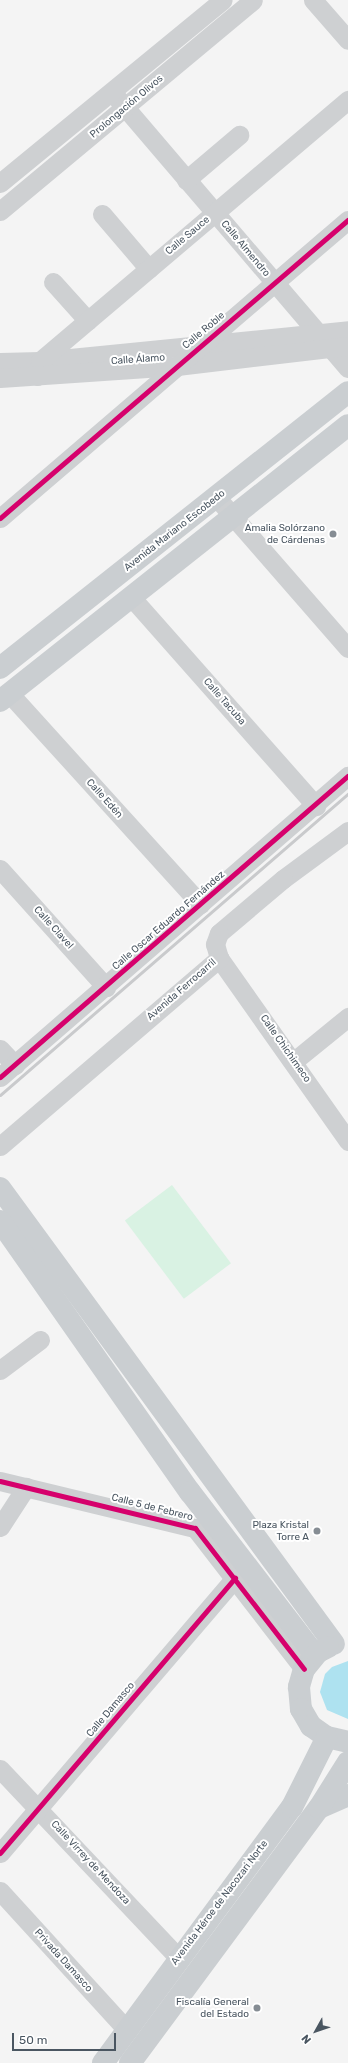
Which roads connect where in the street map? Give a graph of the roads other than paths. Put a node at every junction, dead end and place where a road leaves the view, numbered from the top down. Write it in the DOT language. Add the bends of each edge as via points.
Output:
graph roads {
  1 [pos="223,0"];
  2 [pos="253,0"];
  3 [pos="313,0"];
  4 [pos="208,12"];
  5 [pos="223,27"];
  6 [pos="348,40"];
  7 [pos="112,92"];
  8 [pos="348,100"];
  9 [pos="126,109"];
  10 [pos="239,135"];
  11 [pos="186,180"];
  12 [pos="0,183"];
  13 [pos="0,211"];
  14 [pos="215,213"];
  15 [pos="102,214"];
  16 [pos="348,220"];
  17 [pos="149,269"];
  18 [pos="53,282"];
  19 [pos="275,283"];
  20 [pos="88,321"];
  21 [pos="348,330"];
  22 [pos="316,332"];
  23 [pos="203,344"];
  24 [pos="348,346"];
  25 [pos="329,347"];
  26 [pos="0,362"];
  27 [pos="177,366"];
  28 [pos="39,368"];
  29 [pos="348,368"];
  30 [pos="0,378"];
  31 [pos="348,392"];
  32 [pos="348,426"];
  33 [pos="218,498"];
  34 [pos="0,518"];
  35 [pos="234,518"];
  36 [pos="132,598"];
  37 [pos="348,648"];
  38 [pos="0,668"];
  39 [pos="3,693"];
  40 [pos="348,776"];
  41 [pos="316,806"];
  42 [pos="348,832"];
  43 [pos="0,869"];
  44 [pos="200,904"];
  45 [pos="219,958"];
  46 [pos="106,988"];
  47 [pos="348,1017"];
  48 [pos="0,1049"];
  49 [pos="294,1061"];
  50 [pos="15,1065"];
  51 [pos="0,1078"];
  52 [pos="348,1141"];
  53 [pos="0,1146"];
  54 [pos="0,1188"];
  55 [pos="0,1221"];
  56 [pos="40,1340"];
  57 [pos="0,1370"];
  58 [pos="0,1481"];
  59 [pos="26,1487"];
  60 [pos="0,1527"];
  61 [pos="235,1578"];
  62 [pos="325,1653"];
  63 [pos="327,1737"];
  64 [pos="348,1742"];
  65 [pos="348,1762"];
  66 [pos="0,1769"];
  67 [pos="348,1795"];
  68 [pos="319,1808"];
  69 [pos="38,1809"];
  70 [pos="0,1853"];
  71 [pos="0,1891"];
  72 [pos="179,1958"];
  73 [pos="126,2030"];
  74 [pos="103,2063"];
  75 [pos="130,2063"];
  1 -- 4 [label="street, Prolongación Olivos"];
  2 -- 5 [label="street, Prolongación Olivos"];
  3 -- 6 [label="street"];
  4 -- 5 [label="street"];
  4 -- 7 [label="street, Prolongación Olivos"];
  5 -- 9 [label="street, Prolongación Olivos"];
  7 -- 9 [label="street, Calle Almendro"];
  7 -- 12 [label="street, Prolongación Olivos"];
  8 -- 14 [label="street, Calle Sauce"];
  9 -- 11 [label="street, Calle Almendro"];
  9 -- 13 [label="street, Prolongación Olivos"];
  10 -- 11 [label="street"];
  11 -- 14 [label="street, Calle Almendro"];
  14 -- 17 [label="street, Calle Sauce"];
  14 -- 19 [label="street, Calle Almendro"];
  15 -- 17 [label="street"];
  16 -- 19 [label="street, Calle Roble"];
  17 -- 20 [label="street, Calle Sauce"];
  18 -- 20 [label="street"];
  19 -- 22 [label="street, Calle Almendro"];
  19 -- 23 [label="street, Calle Roble"];
  20 -- 28 [label="street, Calle Sauce"];
  21 -- 22 [label="street, Calle Álamo"];
  22 -- 23 [label="street, Calle Álamo"];
  22 -- 25 [label="street, Calle Almendro"];
  23 -- 27 [label="street, Calle Roble"];
  23 -- 28 [label="street, Calle Álamo"];
  24 -- 25 [label="street, Calle Álamo"];
  25 -- 27 [label="street, Calle Álamo"];
  25 -- 29 [label="street, Calle Almendro"];
  26 -- 28 [label="street, Calle Álamo"];
  27 -- 28 [label="street, Calle Álamo"];
  27 -- 34 [label="street, Calle Roble"];
  28 -- 30 [label="street, Calle Álamo"];
  31 -- 33 [label="main road, Avenida Mariano Escobedo"];
  32 -- 35 [label="main road"];
  33 -- 35 [label="street"];
  33 -- 38 [label="main road, Avenida Mariano Escobedo"];
  35 -- 36 [label="main road"];
  35 -- 37 [label="street"];
  36 -- 39 [label="main road" via="64,650 29,662"];
  36 -- 41 [label="street, Calle Tacuba"];
  39 -- 44 [label="street, Calle Edén"];
  40 -- 41 [label="street, Calle Oscar Eduardo Fernández"];
  41 -- 44 [label="street, Calle Oscar Eduardo Fernández"];
  42 -- 45 [label="street, Avenida Ferrocarril" via="283,879 220,933 215,944"];
  43 -- 46 [label="street, Calle Clavel"];
  44 -- 46 [label="street, Calle Oscar Eduardo Fernández"];
  45 -- 49 [label="street, Calle Chichimeco"];
  45 -- 53 [label="street, Avenida Ferrocarril"];
  46 -- 50 [label="street, Calle Oscar Eduardo Fernández"];
  47 -- 49 [label="street"];
  48 -- 50 [label="street"];
  49 -- 52 [label="street, Calle Chichimeco"];
  50 -- 51 [label="street, Calle Oscar Eduardo Fernández"];
  54 -- 62 [label="main road"];
  55 -- 62 [label="main road" via="190,1492"];
  56 -- 57 [label="street"];
  58 -- 59 [label="street, Calle 5 de Febrero"];
  59 -- 60 [label="street"];
  59 -- 61 [label="street, Calle 5 de Febrero" via="195,1528"];
  61 -- 62 [label="street, Calle 5 de Febrero"];
  61 -- 69 [label="street, Calle Damasco"];
  62 -- 63 [label="main road" via="299,1687 301,1709 311,1726"];
  63 -- 64 [label="main road"];
  63 -- 72 [label="main road, Avenida Héroe de Nacozari Norte" via="292,1807"];
  65 -- 68 [label="main road"];
  66 -- 69 [label="street, Calle Virrey de Mendoza"];
  67 -- 68 [label="main road"];
  68 -- 75 [label="main road"];
  69 -- 70 [label="street, Calle Damasco"];
  69 -- 72 [label="street, Calle Virrey de Mendoza"];
  71 -- 73 [label="street, Privada Damasco"];
  72 -- 73 [label="main road, Avenida Héroe de Nacozari Norte"];
  73 -- 74 [label="main road, Avenida Héroe de Nacozari Norte"];
}
